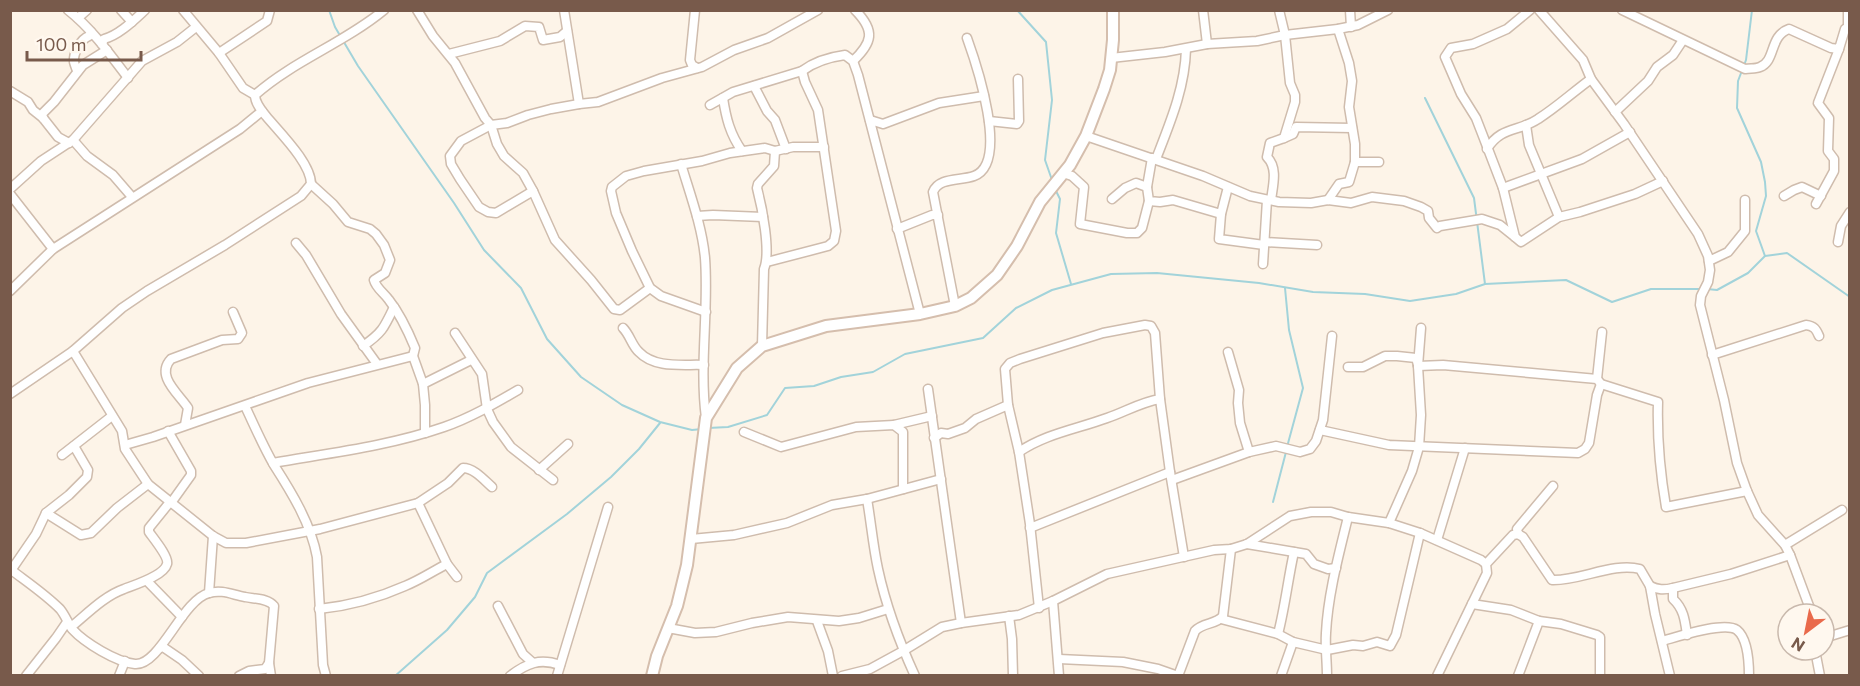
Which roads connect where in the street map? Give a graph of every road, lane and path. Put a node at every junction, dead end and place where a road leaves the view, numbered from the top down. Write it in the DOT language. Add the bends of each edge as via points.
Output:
graph roads {
  1 [pos="68,10"];
  2 [pos="87,10"];
  3 [pos="121,10"];
  4 [pos="145,10"];
  5 [pos="270,10"];
  6 [pos="384,10"];
  7 [pos="417,10"];
  8 [pos="564,10"];
  9 [pos="695,10"];
  10 [pos="818,10"];
  11 [pos="855,10"];
  12 [pos="1113,10"];
  13 [pos="1203,10"];
  14 [pos="1279,10"];
  15 [pos="1350,10"];
  16 [pos="1388,10"];
  17 [pos="1530,10"];
  18 [pos="1539,10"];
  19 [pos="1622,10"];
  20 [pos="1848,10"];
  21 [pos="186,11"];
  22 [pos="80,21"];
  23 [pos="132,22"];
  24 [pos="1849,26"];
  25 [pos="196,27"];
  26 [pos="1351,27"];
  27 [pos="1338,29"];
  28 [pos="567,31"];
  29 [pos="88,35"];
  30 [pos="1285,35"];
  31 [pos="967,38"];
  32 [pos="1683,40"];
  33 [pos="1207,44"];
  34 [pos="104,47"];
  35 [pos="1186,49"];
  36 [pos="1839,49"];
  37 [pos="219,54"];
  38 [pos="449,54"];
  39 [pos="1112,58"];
  40 [pos="853,61"];
  41 [pos="697,68"];
  42 [pos="77,71"];
  43 [pos="802,71"];
  44 [pos="128,78"];
  45 [pos="1018,79"];
  46 [pos="1591,79"];
  47 [pos="754,86"];
  48 [pos="10,91"];
  49 [pos="255,95"];
  50 [pos="984,96"];
  51 [pos="723,98"];
  52 [pos="579,104"];
  53 [pos="710,105"];
  54 [pos="262,111"];
  55 [pos="1616,112"];
  56 [pos="43,118"];
  57 [pos="870,120"];
  58 [pos="989,121"];
  59 [pos="490,125"];
  60 [pos="1526,125"];
  61 [pos="1352,128"];
  62 [pos="1630,132"];
  63 [pos="1086,136"];
  64 [pos="1483,136"];
  65 [pos="1284,138"];
  66 [pos="1493,139"];
  67 [pos="71,141"];
  68 [pos="824,147"];
  69 [pos="786,149"];
  70 [pos="1487,149"];
  71 [pos="742,151"];
  72 [pos="775,151"];
  73 [pos="1154,158"];
  74 [pos="1355,162"];
  75 [pos="1379,162"];
  76 [pos="681,164"];
  77 [pos="1063,173"];
  78 [pos="1542,175"];
  79 [pos="1663,181"];
  80 [pos="311,184"];
  81 [pos="1228,186"];
  82 [pos="1147,187"];
  83 [pos="1503,188"];
  84 [pos="10,189"];
  85 [pos="533,191"];
  86 [pos="10,194"];
  87 [pos="1784,196"];
  88 [pos="1821,196"];
  89 [pos="132,197"];
  90 [pos="1112,199"];
  91 [pos="1269,200"];
  92 [pos="1745,200"];
  93 [pos="1149,201"];
  94 [pos="1328,201"];
  95 [pos="1816,204"];
  96 [pos="1850,212"];
  97 [pos="1221,214"];
  98 [pos="938,215"];
  99 [pos="697,216"];
  100 [pos="763,217"];
  101 [pos="1559,217"];
  102 [pos="897,229"];
  103 [pos="1515,237"];
  104 [pos="1838,242"];
  105 [pos="296,243"];
  106 [pos="1264,244"];
  107 [pos="1317,246"];
  108 [pos="53,249"];
  109 [pos="1708,261"];
  110 [pos="767,262"];
  111 [pos="1263,264"];
  112 [pos="651,288"];
  113 [pos="10,291"];
  114 [pos="955,306"];
  115 [pos="394,307"];
  116 [pos="233,312"];
  117 [pos="706,312"];
  118 [pos="920,314"];
  119 [pos="623,328"];
  120 [pos="1421,328"];
  121 [pos="1602,332"];
  122 [pos="455,333"];
  123 [pos="1332,336"];
  124 [pos="1819,336"];
  125 [pos="363,346"];
  126 [pos="762,346"];
  127 [pos="74,351"];
  128 [pos="1228,352"];
  129 [pos="1712,355"];
  130 [pos="413,356"];
  131 [pos="471,360"];
  132 [pos="377,364"];
  133 [pos="704,365"];
  134 [pos="1419,366"];
  135 [pos="1348,367"];
  136 [pos="1599,382"];
  137 [pos="423,384"];
  138 [pos="928,389"];
  139 [pos="518,390"];
  140 [pos="10,394"];
  141 [pos="1160,399"];
  142 [pos="1008,405"];
  143 [pos="245,406"];
  144 [pos="487,409"];
  145 [pos="112,416"];
  146 [pos="932,416"];
  147 [pos="706,418"];
  148 [pos="185,425"];
  149 [pos="894,425"];
  150 [pos="1320,430"];
  151 [pos="168,431"];
  152 [pos="744,432"];
  153 [pos="424,433"];
  154 [pos="934,438"];
  155 [pos="568,444"];
  156 [pos="125,445"];
  157 [pos="74,446"];
  158 [pos="1419,447"];
  159 [pos="1466,448"];
  160 [pos="1019,452"];
  161 [pos="1249,452"];
  162 [pos="62,455"];
  163 [pos="273,463"];
  164 [pos="538,470"];
  165 [pos="1171,476"];
  166 [pos="941,479"];
  167 [pos="553,480"];
  168 [pos="148,484"];
  169 [pos="1553,486"];
  170 [pos="492,487"];
  171 [pos="903,489"];
  172 [pos="1747,491"];
  173 [pos="867,499"];
  174 [pos="171,502"];
  175 [pos="418,503"];
  176 [pos="608,507"];
  177 [pos="1842,510"];
  178 [pos="46,513"];
  179 [pos="1348,516"];
  180 [pos="1389,523"];
  181 [pos="1030,528"];
  182 [pos="310,530"];
  183 [pos="1420,534"];
  184 [pos="1518,534"];
  185 [pos="213,536"];
  186 [pos="692,539"];
  187 [pos="1437,540"];
  188 [pos="1247,544"];
  189 [pos="1785,545"];
  190 [pos="1231,549"];
  191 [pos="1294,552"];
  192 [pos="1790,555"];
  193 [pos="1184,557"];
  194 [pos="447,564"];
  195 [pos="1486,564"];
  196 [pos="1336,568"];
  197 [pos="11,570"];
  198 [pos="457,577"];
  199 [pos="147,581"];
  200 [pos="1650,586"];
  201 [pos="1673,588"];
  202 [pos="209,593"];
  203 [pos="1053,602"];
  204 [pos="1808,602"];
  205 [pos="1472,604"];
  206 [pos="498,606"];
  207 [pos="1039,608"];
  208 [pos="319,609"];
  209 [pos="888,609"];
  210 [pos="1009,616"];
  211 [pos="182,617"];
  212 [pos="1221,619"];
  213 [pos="817,621"];
  214 [pos="1539,621"];
  215 [pos="961,623"];
  216 [pos="69,624"];
  217 [pos="669,628"];
  218 [pos="1278,634"];
  219 [pos="1687,634"];
  220 [pos="1662,641"];
  221 [pos="1293,642"];
  222 [pos="160,648"];
  223 [pos="1327,650"];
  224 [pos="903,651"];
  225 [pos="1059,659"];
  226 [pos="125,661"];
  227 [pos="532,662"];
  228 [pos="269,663"];
  229 [pos="560,665"];
  230 [pos="26,675"];
  231 [pos="119,675"];
  232 [pos="199,675"];
  233 [pos="239,675"];
  234 [pos="271,675"];
  235 [pos="326,675"];
  236 [pos="510,675"];
  237 [pos="556,675"];
  238 [pos="652,675"];
  239 [pos="833,675"];
  240 [pos="842,675"];
  241 [pos="915,675"];
  242 [pos="1012,675"];
  243 [pos="1059,675"];
  244 [pos="1178,675"];
  245 [pos="1281,675"];
  246 [pos="1327,675"];
  247 [pos="1437,675"];
  248 [pos="1518,675"];
  249 [pos="1600,675"];
  250 [pos="1670,675"];
  251 [pos="1749,675"];
  1 -- 22 [label="street"];
  2 -- 22 [label="street"];
  3 -- 23 [label="street"];
  4 -- 23 [label="street"];
  5 -- 37 [label="street" via="267,21"];
  6 -- 49 [label="street"];
  7 -- 38 [label="street"];
  8 -- 28 [label="street"];
  9 -- 41 [label="street" via="690,60"];
  10 -- 41 [label="street" via="768,38"];
  11 -- 40 [label="street" via="869,32 869,44"];
  12 -- 39 [label="street"];
  13 -- 33 [label="street"];
  14 -- 30 [label="street"];
  15 -- 26 [label="street"];
  16 -- 26 [label="street"];
  17 -- 64 [label="street" via="1507,29 1473,44 1451,48 1445,57"];
  18 -- 46 [label="street" via="1582,60"];
  19 -- 32 [label="street"];
  20 -- 24 [label="street"];
  21 -- 25 [label="street"];
  22 -- 29 [label="street"];
  23 -- 34 [label="street" via="104,39"];
  24 -- 36 [label="street"];
  25 -- 37 [label="street"];
  25 -- 44 [label="street" via="142,62"];
  26 -- 27 [label="street"];
  27 -- 30 [label="street"];
  27 -- 61 [label="street" via="1352,81"];
  28 -- 38 [label="street" via="560,37 543,40 539,27 525,26 500,41"];
  28 -- 52 [label="street"];
  29 -- 34 [label="street"];
  29 -- 42 [label="street" via="75,55"];
  30 -- 33 [label="street"];
  30 -- 65 [label="street" via="1295,102"];
  31 -- 50 [label="street"];
  32 -- 36 [label="street" via="1743,68 1765,64 1776,39 1789,30"];
  32 -- 55 [label="street"];
  33 -- 35 [label="street"];
  34 -- 42 [label="street"];
  34 -- 44 [label="street"];
  35 -- 39 [label="street"];
  35 -- 73 [label="street" via="1175,110"];
  36 -- 88 [label="street" via="1818,103 1829,118 1828,151 1834,159 1834,171"];
  37 -- 49 [label="street" via="243,88"];
  38 -- 59 [label="street"];
  39 -- 63 [label="street"];
  40 -- 43 [label="street" via="845,55 836,56"];
  40 -- 57 [label="street"];
  41 -- 52 [label="street" via="598,102"];
  42 -- 56 [label="street" via="42,114"];
  43 -- 47 [label="street"];
  43 -- 68 [label="street" via="818,111"];
  44 -- 67 [label="street"];
  45 -- 58 [label="street" via="1017,124"];
  46 -- 55 [label="street"];
  46 -- 60 [label="street"];
  47 -- 51 [label="street"];
  47 -- 69 [label="street" via="775,120"];
  48 -- 56 [label="street"];
  49 -- 54 [label="street"];
  50 -- 57 [label="street" via="939,103 883,124"];
  50 -- 58 [label="street"];
  51 -- 53 [label="street"];
  51 -- 71 [label="street" via="733,139"];
  52 -- 59 [label="street"];
  54 -- 80 [label="street" via="309,171"];
  54 -- 89 [label="street"];
  55 -- 62 [label="street"];
  56 -- 67 [label="street" via="58,137"];
  57 -- 102 [label="street"];
  58 -- 98 [label="street" via="987,164 974,176 935,187"];
  59 -- 85 [label="street" via="504,156 523,173"];
  59 -- 85 [label="street" via="461,141 450,156 460,179 479,207 488,212 496,213"];
  60 -- 66 [label="street"];
  60 -- 78 [label="street" via="1529,145"];
  61 -- 65 [label="street" via="1296,127 1293,134"];
  61 -- 74 [label="street"];
  62 -- 78 [label="street" via="1582,159"];
  62 -- 79 [label="street"];
  63 -- 73 [label="street"];
  63 -- 77 [label="street"];
  64 -- 66 [label="street"];
  64 -- 70 [label="street"];
  65 -- 91 [label="street" via="1270,143 1268,151 1274,168"];
  66 -- 70 [label="street"];
  67 -- 84 [label="street"];
  67 -- 89 [label="street" via="113,175"];
  68 -- 69 [label="street"];
  68 -- 110 [label="street" via="836,231 834,241"];
  69 -- 72 [label="street"];
  70 -- 83 [label="street"];
  71 -- 72 [label="street"];
  71 -- 76 [label="street"];
  72 -- 100 [label="street" via="774,166 757,188"];
  73 -- 81 [label="street"];
  73 -- 82 [label="street"];
  74 -- 75 [label="street"];
  74 -- 94 [label="street" via="1349,182 1339,184"];
  76 -- 99 [label="street"];
  76 -- 112 [label="street" via="626,176 611,191 616,213"];
  77 -- 93 [label="street" via="1084,187 1080,224 1137,233"];
  77 -- 114 [label="street" via="1040,202 997,275 971,298"];
  78 -- 83 [label="street"];
  78 -- 101 [label="street"];
  79 -- 101 [label="street" via="1635,194"];
  79 -- 109 [label="street" via="1698,234"];
  80 -- 115 [label="street" via="348,222 376,234 384,245 390,260 385,273 374,280"];
  80 -- 127 [label="street" via="301,196 147,291"];
  81 -- 91 [label="street"];
  81 -- 97 [label="street"];
  82 -- 90 [label="street" via="1136,183"];
  82 -- 93 [label="street"];
  83 -- 103 [label="street"];
  85 -- 112 [label="street" via="555,240 614,309 620,310"];
  86 -- 108 [label="street"];
  87 -- 88 [label="street" via="1803,187"];
  88 -- 95 [label="street"];
  89 -- 108 [label="street"];
  91 -- 94 [label="street"];
  91 -- 106 [label="street"];
  92 -- 109 [label="street" via="1745,231 1728,252"];
  93 -- 97 [label="street" via="1173,200"];
  94 -- 103 [label="street" via="1352,203 1372,197 1404,201 1428,212 1437,228 1482,219 1500,225"];
  96 -- 104 [label="street" via="1841,226"];
  97 -- 106 [label="street" via="1219,239"];
  98 -- 102 [label="street"];
  98 -- 114 [label="street"];
  99 -- 100 [label="street"];
  99 -- 117 [label="street" via="705,256"];
  100 -- 110 [label="street"];
  101 -- 103 [label="street" via="1521,242"];
  102 -- 118 [label="street"];
  105 -- 125 [label="street"];
  106 -- 107 [label="street"];
  106 -- 111 [label="street"];
  108 -- 113 [label="street"];
  109 -- 129 [label="street" via="1708,282 1700,305"];
  110 -- 126 [label="street"];
  112 -- 117 [label="street" via="661,296"];
  114 -- 118 [label="street"];
  115 -- 125 [label="street" via="379,335"];
  115 -- 130 [label="street" via="415,348"];
  116 -- 148 [label="street" via="242,333 238,339 222,340 166,364 166,376 188,408"];
  117 -- 133 [label="street"];
  118 -- 126 [label="street" via="826,326"];
  119 -- 133 [label="street" via="639,352 649,359 664,364"];
  120 -- 134 [label="street"];
  121 -- 136 [label="street"];
  122 -- 131 [label="street"];
  123 -- 150 [label="street"];
  124 -- 129 [label="street" via="1812,326 1806,325"];
  125 -- 132 [label="street"];
  126 -- 147 [label="street" via="737,368"];
  127 -- 140 [label="street"];
  127 -- 145 [label="street"];
  128 -- 161 [label="street"];
  129 -- 172 [label="street"];
  130 -- 132 [label="street"];
  130 -- 137 [label="street"];
  131 -- 137 [label="street"];
  131 -- 144 [label="street" via="482,374"];
  132 -- 143 [label="street"];
  133 -- 147 [label="street"];
  134 -- 135 [label="street" via="1416,358 1396,356 1363,367"];
  134 -- 136 [label="street" via="1443,365"];
  134 -- 158 [label="street"];
  136 -- 159 [label="street" via="1588,443 1578,453"];
  136 -- 172 [label="street" via="1658,402 1659,463 1666,507"];
  137 -- 153 [label="street"];
  138 -- 146 [label="street"];
  139 -- 144 [label="street"];
  141 -- 142 [label="street" via="1155,333 1145,325 1103,333 1010,363 1005,369"];
  141 -- 160 [label="street" via="1056,434"];
  141 -- 165 [label="street"];
  142 -- 154 [label="street" via="965,428"];
  142 -- 160 [label="street"];
  143 -- 148 [label="street"];
  143 -- 163 [label="street"];
  144 -- 153 [label="street"];
  144 -- 164 [label="street" via="511,447"];
  145 -- 156 [label="street"];
  145 -- 157 [label="street"];
  146 -- 149 [label="street"];
  146 -- 154 [label="street"];
  147 -- 186 [label="street"];
  148 -- 151 [label="street"];
  149 -- 152 [label="street" via="856,427 781,447"];
  149 -- 171 [label="street" via="903,432"];
  150 -- 158 [label="street" via="1389,445"];
  150 -- 161 [label="street" via="1310,449 1300,452 1276,446"];
  151 -- 156 [label="street"];
  151 -- 174 [label="street" via="191,471"];
  153 -- 163 [label="street"];
  154 -- 166 [label="street"];
  155 -- 164 [label="street"];
  156 -- 168 [label="street"];
  157 -- 162 [label="street"];
  157 -- 178 [label="street" via="88,470 87,477"];
  158 -- 159 [label="street"];
  158 -- 180 [label="street"];
  159 -- 187 [label="street"];
  160 -- 181 [label="street"];
  161 -- 165 [label="street"];
  163 -- 182 [label="street"];
  164 -- 167 [label="street"];
  165 -- 181 [label="street"];
  165 -- 193 [label="street"];
  166 -- 171 [label="street"];
  166 -- 215 [label="street"];
  168 -- 174 [label="street"];
  168 -- 178 [label="street" via="91,533 81,535"];
  169 -- 184 [label="street" via="1517,529"];
  170 -- 175 [label="street" via="477,473 464,468"];
  171 -- 173 [label="street"];
  172 -- 189 [label="street" via="1758,515"];
  173 -- 186 [label="street" via="832,505 788,523"];
  173 -- 209 [label="street"];
  174 -- 185 [label="street"];
  174 -- 199 [label="street" via="149,528 168,563"];
  175 -- 182 [label="street"];
  175 -- 194 [label="street"];
  176 -- 229 [label="street"];
  177 -- 189 [label="street"];
  178 -- 197 [label="street"];
  179 -- 180 [label="street"];
  179 -- 188 [label="street" via="1331,512 1290,516"];
  179 -- 196 [label="street"];
  180 -- 183 [label="street"];
  181 -- 207 [label="street"];
  182 -- 185 [label="street" via="246,543 226,543"];
  182 -- 208 [label="street" via="317,557"];
  183 -- 187 [label="street"];
  183 -- 223 [label="street" via="1390,646 1377,642"];
  184 -- 195 [label="street"];
  184 -- 200 [label="street" via="1552,580 1634,568 1640,569"];
  185 -- 202 [label="street"];
  186 -- 217 [label="street"];
  187 -- 195 [label="street"];
  188 -- 190 [label="street"];
  188 -- 191 [label="street"];
  189 -- 192 [label="street"];
  190 -- 193 [label="street"];
  190 -- 212 [label="street"];
  191 -- 196 [label="street" via="1306,554 1314,564"];
  191 -- 218 [label="street"];
  192 -- 201 [label="street"];
  192 -- 204 [label="street"];
  193 -- 203 [label="street" via="1107,574"];
  194 -- 198 [label="street"];
  194 -- 208 [label="street" via="364,601"];
  195 -- 205 [label="street" via="1487,573"];
  196 -- 223 [label="street" via="1325,635"];
  197 -- 216 [label="street" via="62,611"];
  199 -- 211 [label="street"];
  199 -- 216 [label="street" via="120,590"];
  200 -- 201 [label="street"];
  200 -- 220 [label="street"];
  201 -- 219 [label="street" via="1673,600 1685,618"];
  202 -- 211 [label="street"];
  202 -- 228 [label="street" via="222,591 272,603"];
  203 -- 207 [label="street"];
  203 -- 225 [label="street"];
  205 -- 214 [label="street" via="1511,610"];
  205 -- 247 [label="street"];
  206 -- 227 [label="street" via="523,654"];
  207 -- 210 [label="street"];
  208 -- 235 [label="street"];
  209 -- 213 [label="street" via="859,618"];
  209 -- 224 [label="street"];
  210 -- 215 [label="street"];
  210 -- 242 [label="street"];
  211 -- 222 [label="street"];
  212 -- 218 [label="street"];
  212 -- 244 [label="street" via="1195,631"];
  213 -- 217 [label="street" via="788,617 695,633"];
  213 -- 239 [label="street"];
  214 -- 248 [label="street"];
  214 -- 249 [label="street" via="1600,637"];
  215 -- 224 [label="street" via="942,627"];
  216 -- 226 [label="street" via="85,640"];
  216 -- 230 [label="street"];
  217 -- 238 [label="street"];
  218 -- 221 [label="street"];
  219 -- 220 [label="street"];
  219 -- 251 [label="street" via="1715,628 1739,631 1749,656"];
  220 -- 250 [label="street"];
  221 -- 223 [label="street"];
  221 -- 245 [label="street"];
  222 -- 226 [label="street" via="142,663"];
  222 -- 232 [label="street"];
  223 -- 246 [label="street"];
  224 -- 240 [label="street" via="870,669"];
  224 -- 241 [label="street"];
  225 -- 243 [label="street"];
  225 -- 244 [label="street" via="1123,662"];
  226 -- 231 [label="street"];
  227 -- 229 [label="street"];
  227 -- 236 [label="street"];
  228 -- 233 [label="street" via="265,669"];
  228 -- 234 [label="street"];
  229 -- 237 [label="street"];
}
